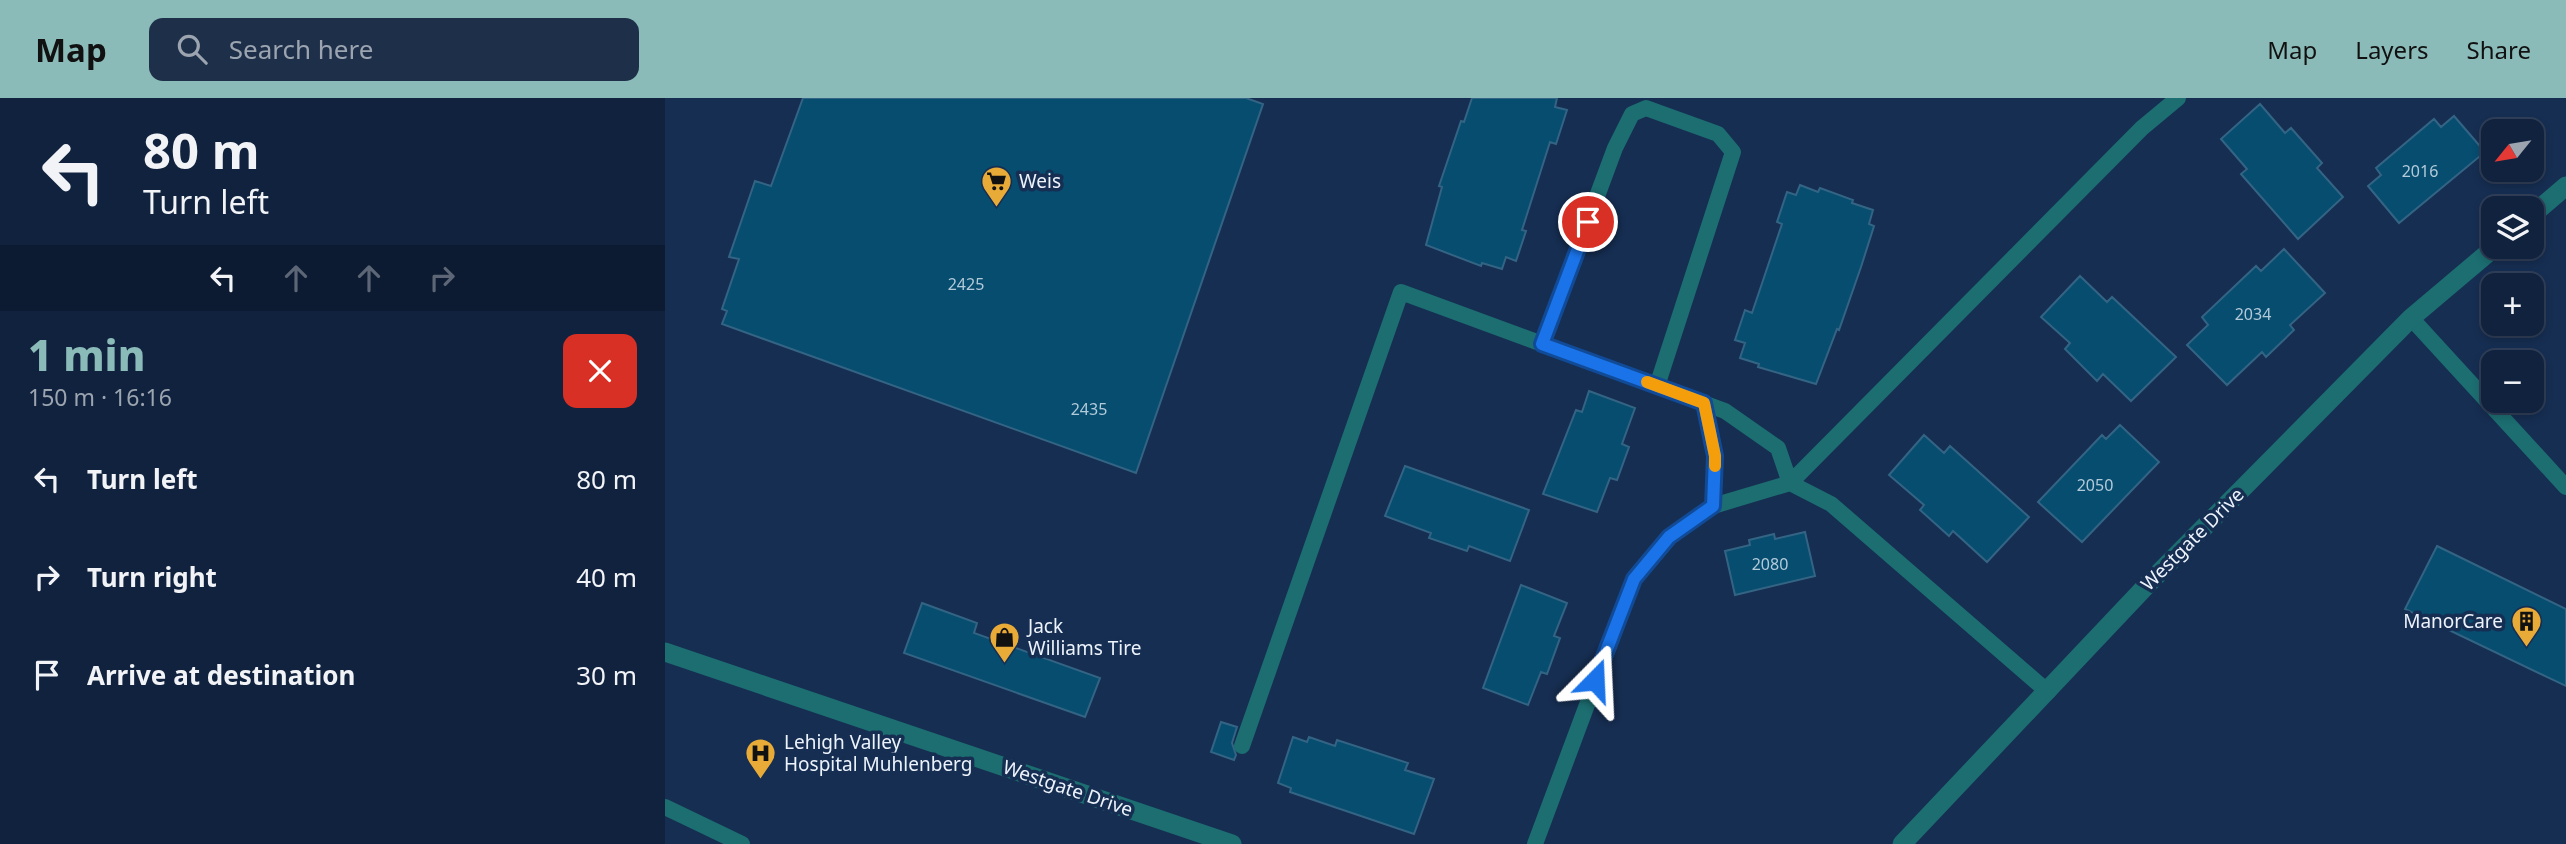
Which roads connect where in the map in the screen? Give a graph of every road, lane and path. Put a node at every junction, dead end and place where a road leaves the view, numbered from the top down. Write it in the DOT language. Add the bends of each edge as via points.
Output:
graph roads {
  1 [pos="2178,98"];
  2 [pos="2566,186"];
  3 [pos="2544,205"];
  4 [pos="2481,259"];
  5 [pos="2411,318"];
  6 [pos="1542,344"];
  7 [pos="1657,386"];
  8 [pos="1704,403"];
  9 [pos="1790,483"];
  10 [pos="2566,487"];
  11 [pos="1713,506"];
  12 [pos="665,652"];
  13 [pos="2048,692"];
  14 [pos="1242,746"];
  15 [pos="665,807"];
  16 [pos="742,844"];
  17 [pos="1232,844"];
  18 [pos="1535,844"];
  19 [pos="1902,844"];
  1 -- 9 [label="lane" via="2142,128"];
  2 -- 3 [label="street"];
  4 -- 5 [label="street, Westgate Drive"];
  5 -- 10 [label="lane"];
  5 -- 13 [label="street, Westgate Drive"];
  6 -- 7 [label="lane"];
  6 -- 7 [label="lane" via="1632,114 1646,108 1718,134 1733,152"];
  6 -- 14 [label="lane" via="1401,292"];
  7 -- 8 [label="lane"];
  8 -- 9 [label="lane" via="1725,411 1778,448"];
  8 -- 11 [label="lane" via="1715,456"];
  9 -- 11 [label="lane"];
  9 -- 13 [label="lane" via="1831,504"];
  11 -- 18 [label="lane" via="1669,537 1634,579"];
  12 -- 17 [label="street, Westgate Drive"];
  13 -- 19 [label="street, Westgate Drive"];
  15 -- 16 [label="lane"];
}
